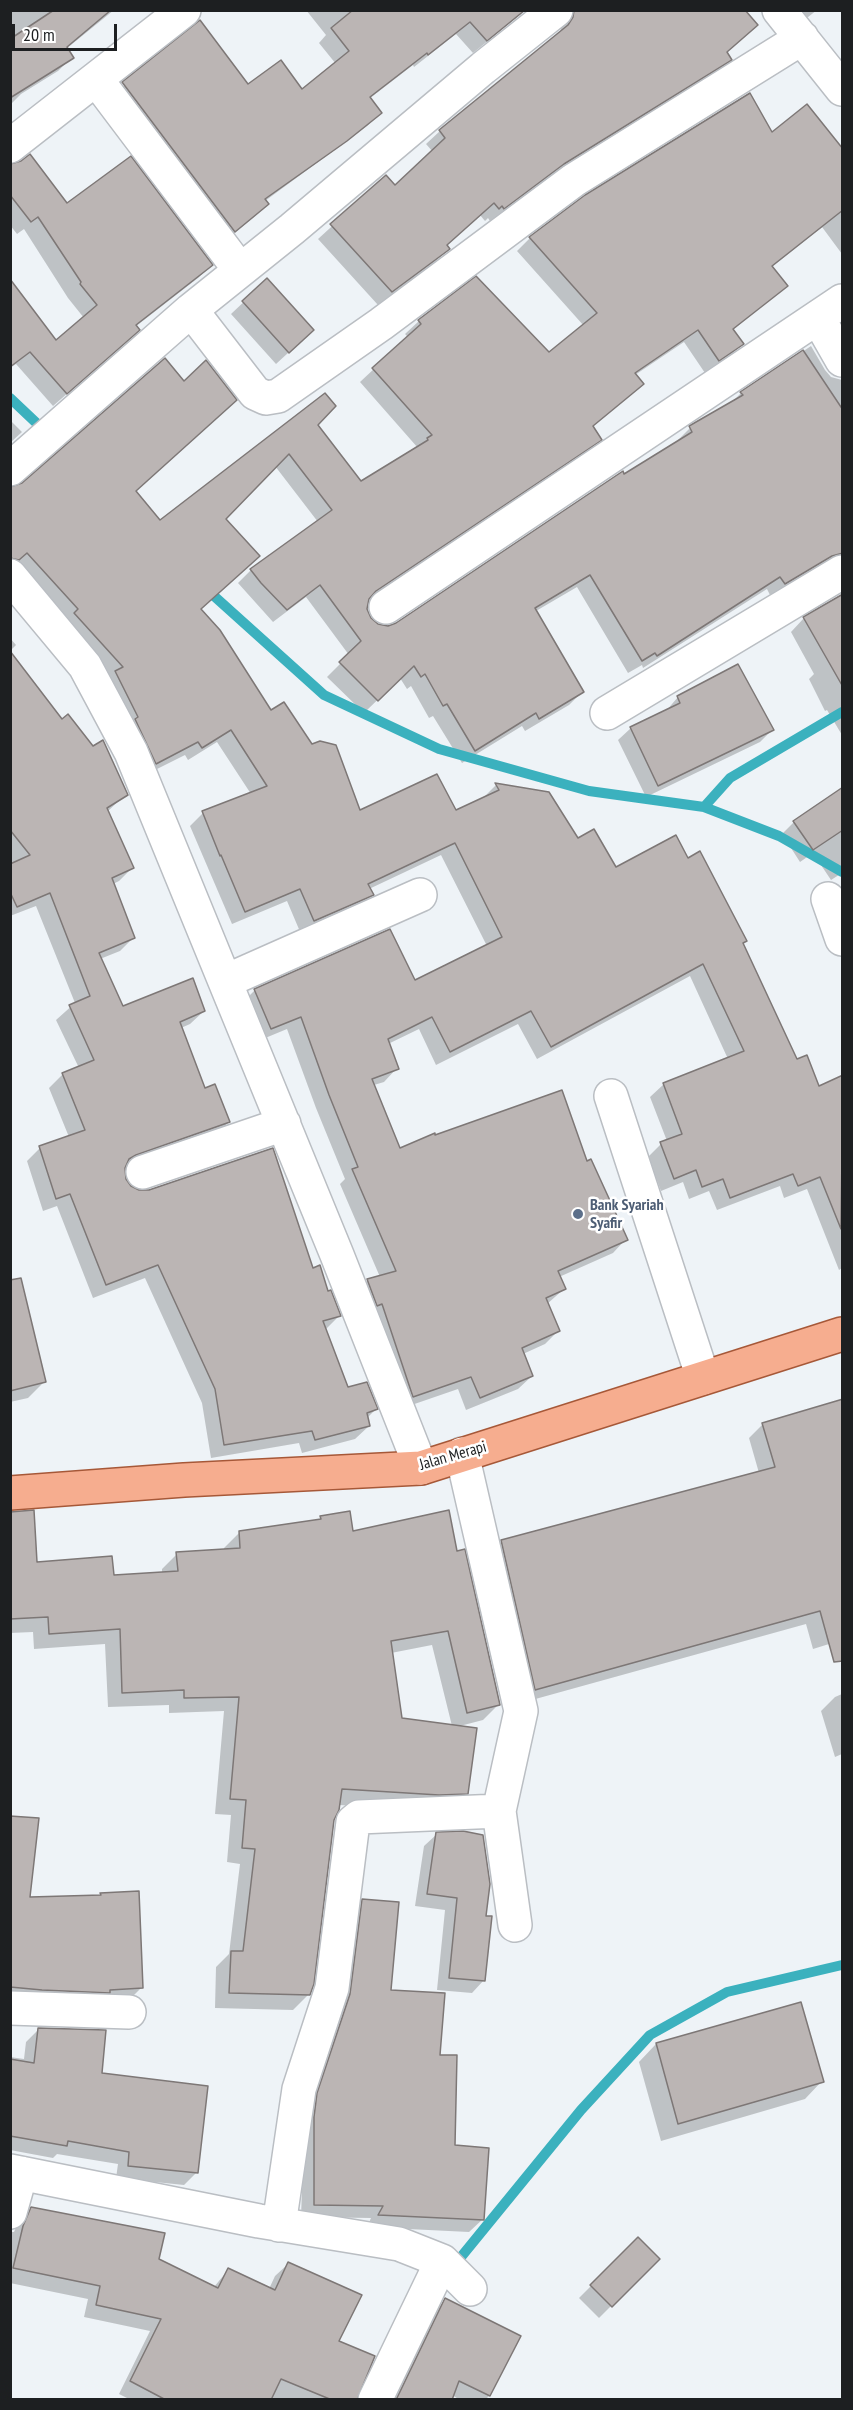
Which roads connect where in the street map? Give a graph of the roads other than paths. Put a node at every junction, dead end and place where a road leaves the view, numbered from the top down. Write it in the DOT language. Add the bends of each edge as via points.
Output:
graph roads {
  1 [pos="184,10"];
  2 [pos="556,10"];
  3 [pos="779,10"];
  4 [pos="802,38"];
  5 [pos="96,79"];
  6 [pos="843,89"];
  7 [pos="10,146"];
  8 [pos="240,270"];
  9 [pos="830,309"];
  10 [pos="191,310"];
  11 [pos="843,360"];
  12 [pos="10,469"];
  13 [pos="843,572"];
  14 [pos="10,576"];
  15 [pos="386,608"];
  16 [pos="607,713"];
  17 [pos="420,895"];
  18 [pos="828,898"];
  19 [pos="843,939"];
  20 [pos="226,981"];
  21 [pos="611,1096"];
  22 [pos="284,1124"];
  23 [pos="143,1172"];
  24 [pos="843,1334"];
  25 [pos="703,1378"];
  26 [pos="462,1454"];
  27 [pos="421,1468"];
  28 [pos="10,1493"];
  29 [pos="499,1811"];
  30 [pos="515,1925"];
  31 [pos="10,2008"];
  32 [pos="129,2012"];
  33 [pos="16,2172"];
  34 [pos="10,2212"];
  35 [pos="279,2225"];
  36 [pos="444,2264"];
  37 [pos="470,2289"];
  38 [pos="375,2400"];
  1 -- 5 [label="street"];
  2 -- 8 [label="street"];
  3 -- 4 [label="street"];
  4 -- 6 [label="street"];
  4 -- 10 [label="street" via="574,180 278,396 266,398 255,393"];
  5 -- 7 [label="street"];
  5 -- 8 [label="street"];
  8 -- 10 [label="street"];
  9 -- 11 [label="street"];
  9 -- 15 [label="street"];
  10 -- 12 [label="street"];
  13 -- 16 [label="street"];
  14 -- 20 [label="street" via="85,666 106,704 131,752"];
  17 -- 20 [label="street"];
  18 -- 19 [label="street"];
  20 -- 22 [label="street"];
  21 -- 25 [label="street"];
  22 -- 23 [label="street"];
  22 -- 27 [label="street"];
  24 -- 25 [label="main road, Jalan Merapi"];
  25 -- 26 [label="main road, Jalan Merapi"];
  26 -- 27 [label="main road, Jalan Merapi"];
  26 -- 29 [label="street" via="521,1711"];
  27 -- 28 [label="main road, Jalan Merapi"];
  29 -- 30 [label="street"];
  29 -- 35 [label="street" via="358,1817 353,1822 332,1988 299,2089"];
  31 -- 32 [label="street"];
  33 -- 34 [label="street"];
  33 -- 35 [label="street"];
  35 -- 36 [label="street" via="399,2244"];
  36 -- 37 [label="street"];
  36 -- 38 [label="street"];
}
